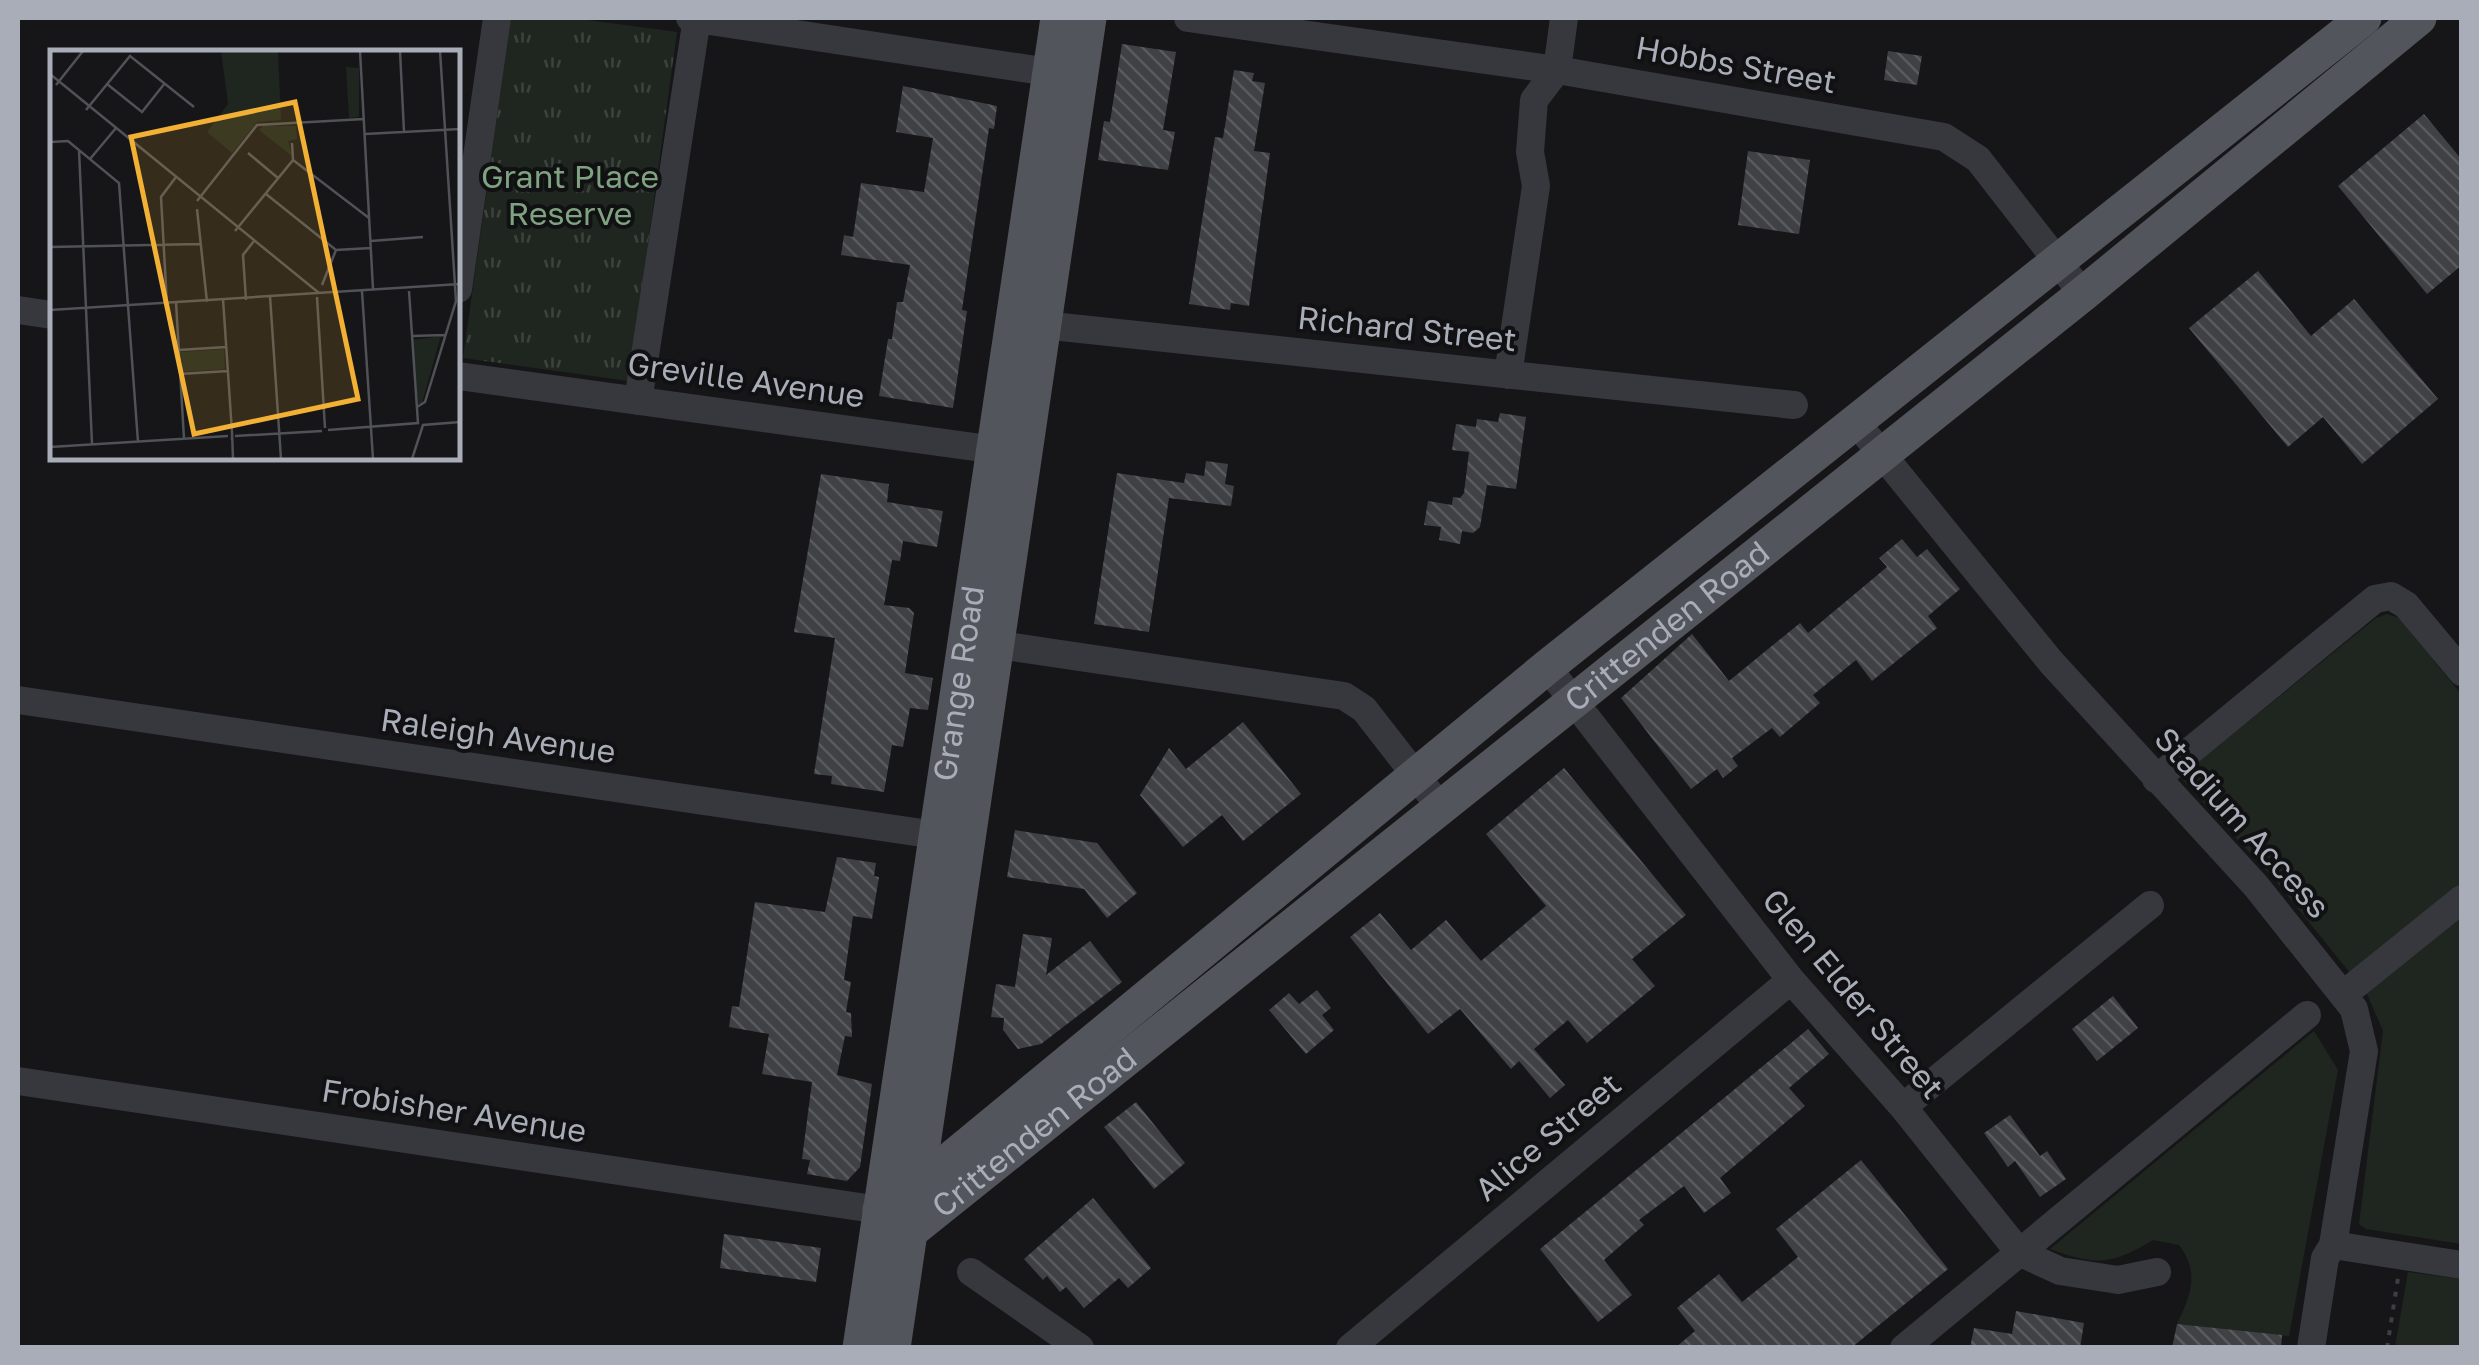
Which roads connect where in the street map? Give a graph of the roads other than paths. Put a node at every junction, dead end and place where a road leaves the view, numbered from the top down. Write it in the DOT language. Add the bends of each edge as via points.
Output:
graph roads {
  1 [pos="497,18"];
  2 [pos="694,18"];
  3 [pos="1058,18"];
  4 [pos="1089,18"];
  5 [pos="1188,18"];
  6 [pos="1564,18"];
  7 [pos="2364,18"];
  8 [pos="2419,18"];
  9 [pos="1557,70"];
  10 [pos="1065,75"];
  11 [pos="2056,259"];
  12 [pos="460,275"];
  13 [pos="2084,294"];
  14 [pos="18,310"];
  15 [pos="50,315"];
  16 [pos="1028,324"];
  17 [pos="1508,375"];
  18 [pos="460,376"];
  19 [pos="638,400"];
  20 [pos="1794,405"];
  21 [pos="1854,420"];
  22 [pos="1010,452"];
  23 [pos="1882,454"];
  24 [pos="981,642"];
  25 [pos="1547,667"];
  26 [pos="2462,672"];
  27 [pos="18,700"];
  28 [pos="1573,701"];
  29 [pos="1416,774"];
  30 [pos="2156,779"];
  31 [pos="1441,808"];
  32 [pos="952,838"];
  33 [pos="2462,899"];
  34 [pos="2150,905"];
  35 [pos="1791,980"];
  36 [pos="2344,994"];
  37 [pos="2308,1015"];
  38 [pos="18,1081"];
  39 [pos="931,1101"];
  40 [pos="1904,1106"];
  41 [pos="975,1138"];
  42 [pos="918,1185"];
  43 [pos="880,1210"];
  44 [pos="911,1230"];
  45 [pos="2334,1244"];
  46 [pos="2019,1252"];
  47 [pos="2462,1265"];
  48 [pos="971,1272"];
  49 [pos="2157,1272"];
  50 [pos="860,1348"];
  51 [pos="893,1348"];
  52 [pos="1080,1348"];
  53 [pos="1350,1348"];
  54 [pos="1904,1348"];
  55 [pos="2311,1348"];
  1 -- 12 [label="street"];
  2 -- 10 [label="street"];
  2 -- 19 [label="street"];
  3 -- 10 [label="main road, Grange Road"];
  4 -- 10 [label="main road, Grange Road"];
  5 -- 9 [label="street, Hobbs Street"];
  6 -- 9 [label="street"];
  7 -- 11 [label="main road, Crittenden Road"];
  8 -- 13 [label="main road, Crittenden Road"];
  9 -- 11 [label="street, Hobbs Street" via="1944,137 1978,158"];
  9 -- 17 [label="street" via="1534,100 1530,152 1536,186"];
  10 -- 16 [label="main road, Grange Road"];
  11 -- 13 [label="street, Hobbs Street"];
  11 -- 21 [label="main road, Crittenden Road"];
  13 -- 23 [label="main road, Crittenden Road"];
  14 -- 15 [label="street"];
  16 -- 17 [label="street, Richard Street"];
  16 -- 22 [label="main road, Grange Road"];
  17 -- 20 [label="street, Richard Street"];
  18 -- 19 [label="street, Greville Avenue"];
  19 -- 22 [label="street, Greville Avenue"];
  21 -- 23 [label="street, Stadium Access"];
  21 -- 25 [label="main road, Crittenden Road"];
  22 -- 24 [label="main road, Grange Road"];
  23 -- 28 [label="main road, Crittenden Road"];
  23 -- 30 [label="street, Stadium Access"];
  24 -- 29 [label="street" via="1344,696 1364,709"];
  24 -- 32 [label="main road, Grange Road"];
  25 -- 28 [label="street, Glen Elder Street"];
  25 -- 29 [label="main road, Crittenden Road"];
  26 -- 30 [label="street" via="2406,605 2391,596 2375,599"];
  27 -- 32 [label="street, Raleigh Avenue"];
  28 -- 31 [label="main road, Crittenden Road"];
  28 -- 35 [label="street, Glen Elder Street"];
  29 -- 31 [label="street"];
  29 -- 41 [label="main road, Crittenden Road"];
  30 -- 36 [label="street, Stadium Access"];
  31 -- 44 [label="main road, Crittenden Road"];
  32 -- 39 [label="main road, Grange Road"];
  32 -- 43 [label="main road, Grange Road"];
  33 -- 36 [label="street"];
  34 -- 40 [label="street"];
  35 -- 40 [label="street, Glen Elder Street"];
  35 -- 53 [label="street, Alice Street"];
  36 -- 45 [label="street, Stadium Access" via="2362,1027 2364,1051"];
  37 -- 46 [label="street"];
  38 -- 43 [label="street, Frobisher Avenue"];
  39 -- 41 [label="main road" via="948,1134"];
  39 -- 42 [label="main road, Grange Road"];
  40 -- 46 [label="street, Glen Elder Street"];
  41 -- 42 [label="main road, Crittenden Road"];
  42 -- 43 [label="main road, Crittenden Road"];
  42 -- 44 [label="main road, Grange Road"];
  43 -- 44 [label="main road"];
  43 -- 50 [label="main road, Grange Road"];
  44 -- 51 [label="main road, Grange Road"];
  45 -- 47 [label="street"];
  45 -- 55 [label="street, Stadium Access" via="2325,1258"];
  46 -- 49 [label="street, Glen Elder Street" via="2060,1271 2118,1280"];
  46 -- 54 [label="street"];
  48 -- 52 [label="street"];
}
